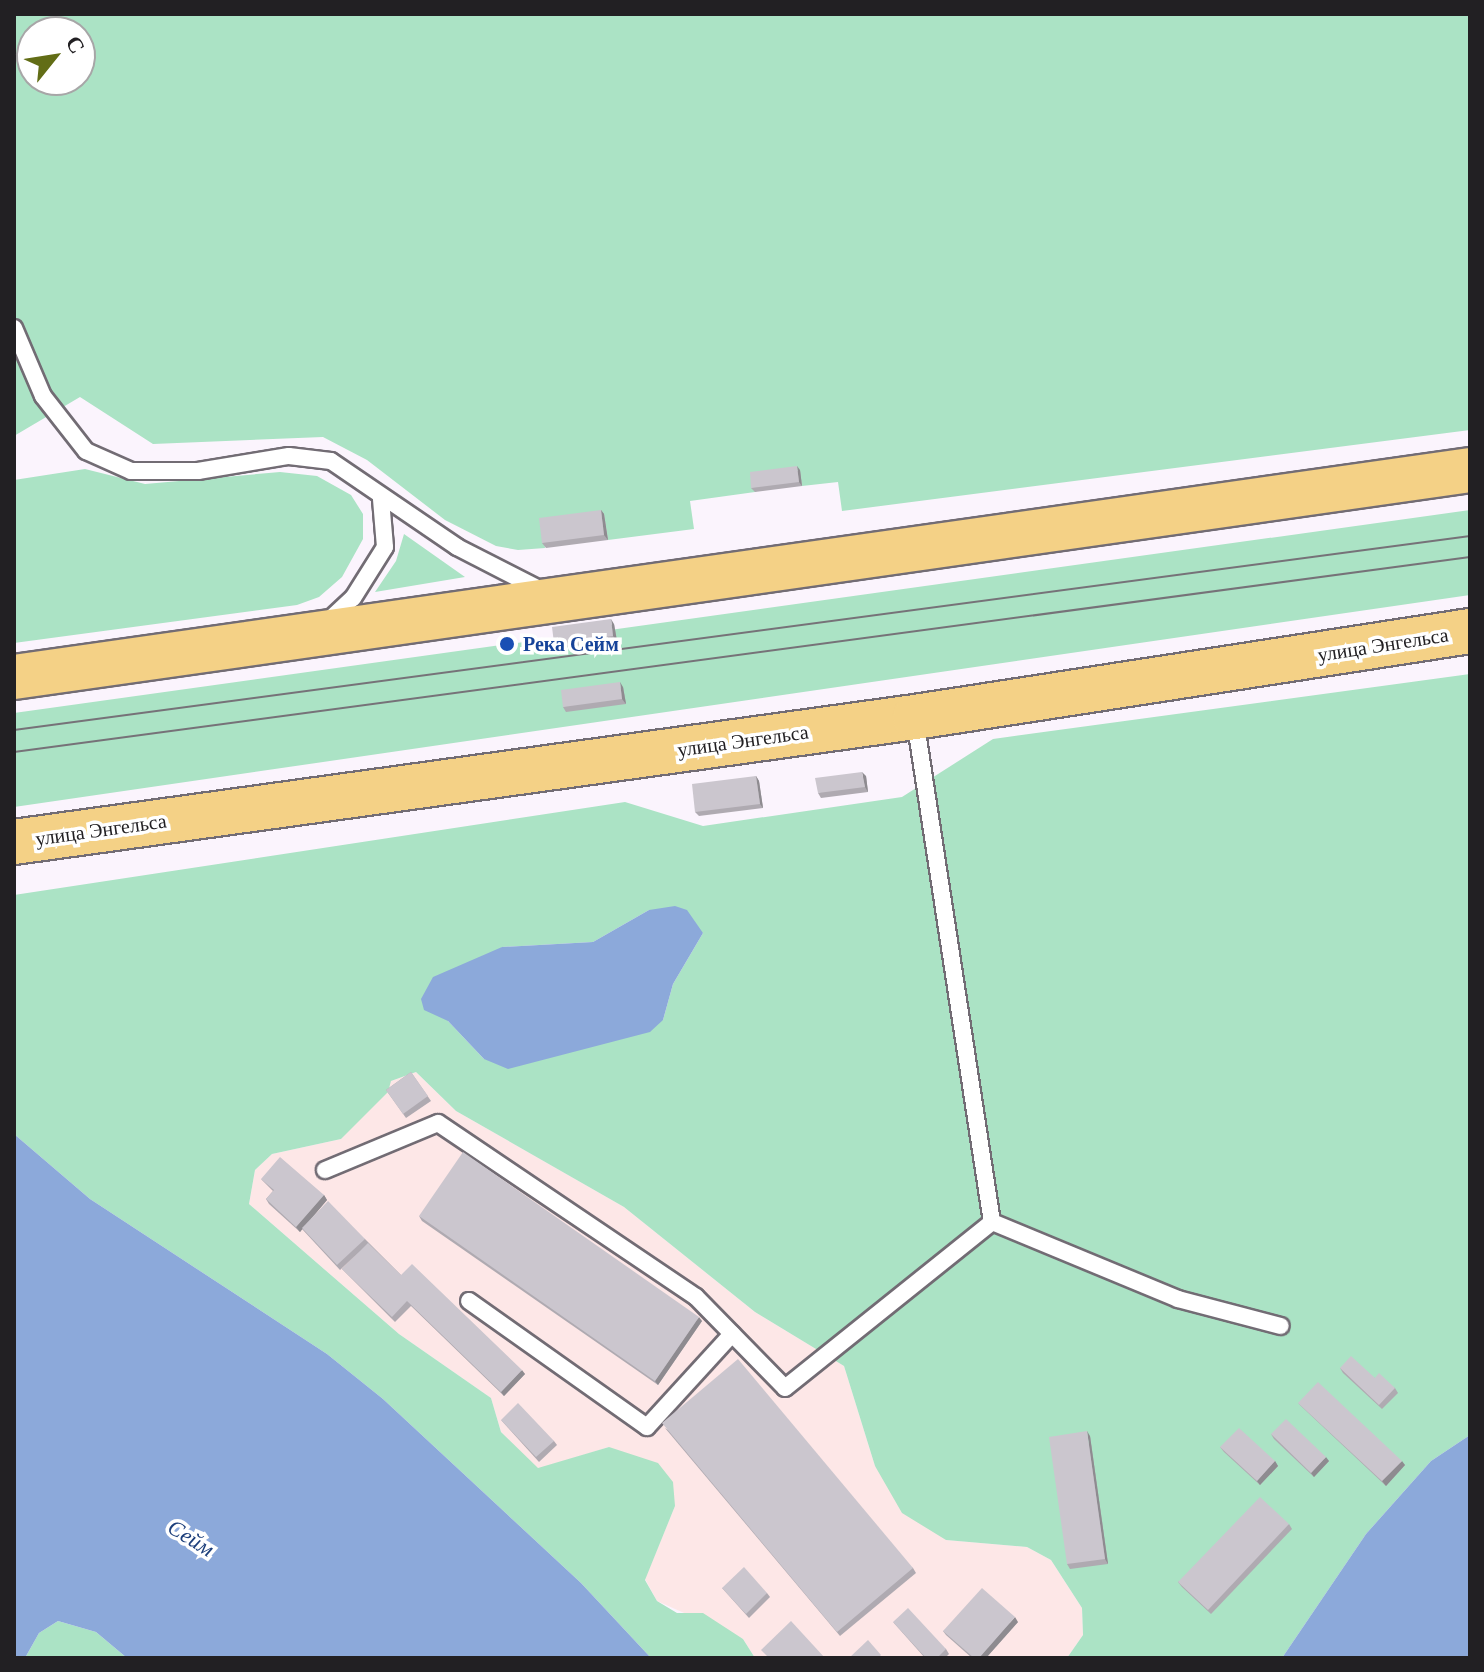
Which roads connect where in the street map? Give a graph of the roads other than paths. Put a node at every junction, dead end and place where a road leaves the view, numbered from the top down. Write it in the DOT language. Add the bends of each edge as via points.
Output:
graph roads {
  1 [pos="14,328"];
  2 [pos="1470,470"];
  3 [pos="381,499"];
  4 [pos="555,597"];
  5 [pos="1470,631"];
  6 [pos="307,632"];
  7 [pos="14,677"];
  8 [pos="915,717"];
  9 [pos="14,842"];
  10 [pos="325,1170"];
  11 [pos="992,1222"];
  12 [pos="469,1301"];
  13 [pos="1281,1326"];
  14 [pos="732,1334"];
  1 -- 3 [label="lane" via="43,396 86,451 131,471 198,471 289,456 331,461"];
  2 -- 4 [label="main road"];
  3 -- 4 [label="lane" via="457,547"];
  3 -- 6 [label="lane" via="387,534 380,558 353,598"];
  4 -- 6 [label="main road"];
  5 -- 8 [label="main road, улица Энгельса"];
  6 -- 7 [label="main road"];
  8 -- 9 [label="main road, улица Энгельса"];
  8 -- 11 [label="lane"];
  10 -- 14 [label="lane" via="438,1123 696,1297"];
  11 -- 13 [label="lane" via="1178,1299"];
  11 -- 14 [label="lane" via="785,1388"];
  12 -- 14 [label="lane" via="647,1427"];
}
